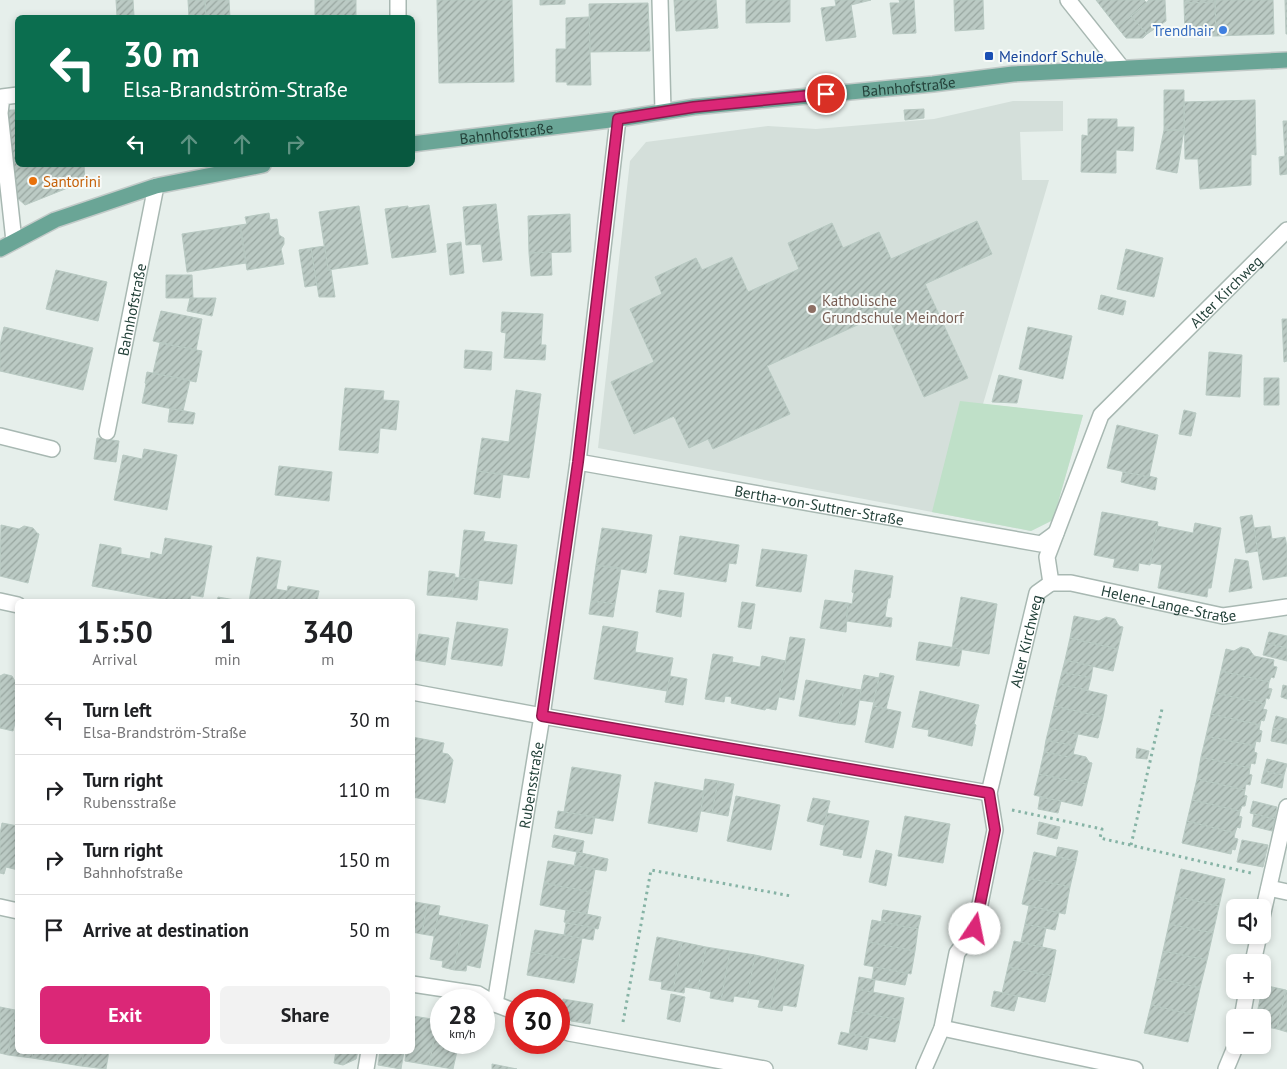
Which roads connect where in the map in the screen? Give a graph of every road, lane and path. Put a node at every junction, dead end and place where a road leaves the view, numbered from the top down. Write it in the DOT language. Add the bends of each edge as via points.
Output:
graph roads {
  1 [pos="398,0"];
  2 [pos="660,0"];
  3 [pos="1068,0"];
  4 [pos="398,15"];
  5 [pos="1287,60"];
  6 [pos="1122,68"];
  7 [pos="15,96"];
  8 [pos="663,111"];
  9 [pos="618,119"];
  10 [pos="415,144"];
  11 [pos="253,167"];
  12 [pos="156,186"];
  13 [pos="1287,230"];
  14 [pos="14,241"];
  15 [pos="0,249"];
  16 [pos="107,432"];
  17 [pos="0,436"];
  18 [pos="52,449"];
  19 [pos="578,462"];
  20 [pos="1056,533"];
  21 [pos="1051,583"];
  22 [pos="0,601"];
  23 [pos="15,604"];
  24 [pos="1287,607"];
  25 [pos="415,693"];
  26 [pos="1162,709"];
  27 [pos="542,716"];
  28 [pos="990,799"];
  29 [pos="1287,807"];
  30 [pos="1131,845"];
  31 [pos="1270,883"];
  32 [pos="1287,892"];
  33 [pos="791,896"];
  34 [pos="1266,899"];
  35 [pos="0,907"];
  36 [pos="15,910"];
  37 [pos="415,984"];
  38 [pos="445,989"];
  39 [pos="495,1004"];
  40 [pos="505,1008"];
  41 [pos="942,1028"];
  42 [pos="570,1033"];
  43 [pos="619,1042"];
  44 [pos="368,1054"];
  45 [pos="1232,1054"];
  46 [pos="366,1069"];
  47 [pos="765,1069"];
  48 [pos="924,1069"];
  49 [pos="1135,1069"];
  50 [pos="1226,1069"];
  1 -- 4 [label="street"];
  2 -- 8 [label="street"];
  3 -- 6 [label="street"];
  5 -- 6 [label="main road, Bahnhofstraße"];
  6 -- 8 [label="main road, Bahnhofstraße" via="1013,74"];
  7 -- 14 [label="street" via="2,96 0,113"];
  8 -- 9 [label="main road, Bahnhofstraße"];
  9 -- 10 [label="main road, Bahnhofstraße"];
  9 -- 19 [label="street, Rubensstraße"];
  11 -- 12 [label="main road"];
  12 -- 14 [label="main road" via="55,220"];
  12 -- 16 [label="street, Bahnhofstraße"];
  13 -- 20 [label="street, Alter Kirchweg" via="1101,415"];
  14 -- 15 [label="main road"];
  17 -- 18 [label="street"];
  19 -- 20 [label="street, Bertha-von-Suttner-Straße" via="1041,544"];
  19 -- 27 [label="street, Rubensstraße"];
  20 -- 21 [label="street, Alter Kirchweg" via="1047,556"];
  21 -- 24 [label="street, Helene-Lange-Straße" via="1071,583 1223,616"];
  21 -- 28 [label="street, Alter Kirchweg" via="1037,593"];
  22 -- 23 [label="street"];
  25 -- 27 [label="street"];
  26 -- 30 [label="path"];
  27 -- 28 [label="street"];
  27 -- 39 [label="street, Rubensstraße"];
  28 -- 30 [label="path" via="1102,829 1100,838"];
  28 -- 41 [label="street, Alter Kirchweg" via="995,830 975,929 957,953"];
  29 -- 31 [label="street"];
  30 -- 31 [label="path"];
  31 -- 32 [label="street"];
  31 -- 34 [label="street"];
  33 -- 43 [label="path" via="651,870"];
  35 -- 36 [label="street"];
  37 -- 38 [label="street"];
  39 -- 40 [label="street"];
  41 -- 48 [label="street, Alter Kirchweg"];
  41 -- 49 [label="street"];
  42 -- 43 [label="street"];
  43 -- 47 [label="street"];
  44 -- 46 [label="street"];
  45 -- 50 [label="street"];
}
